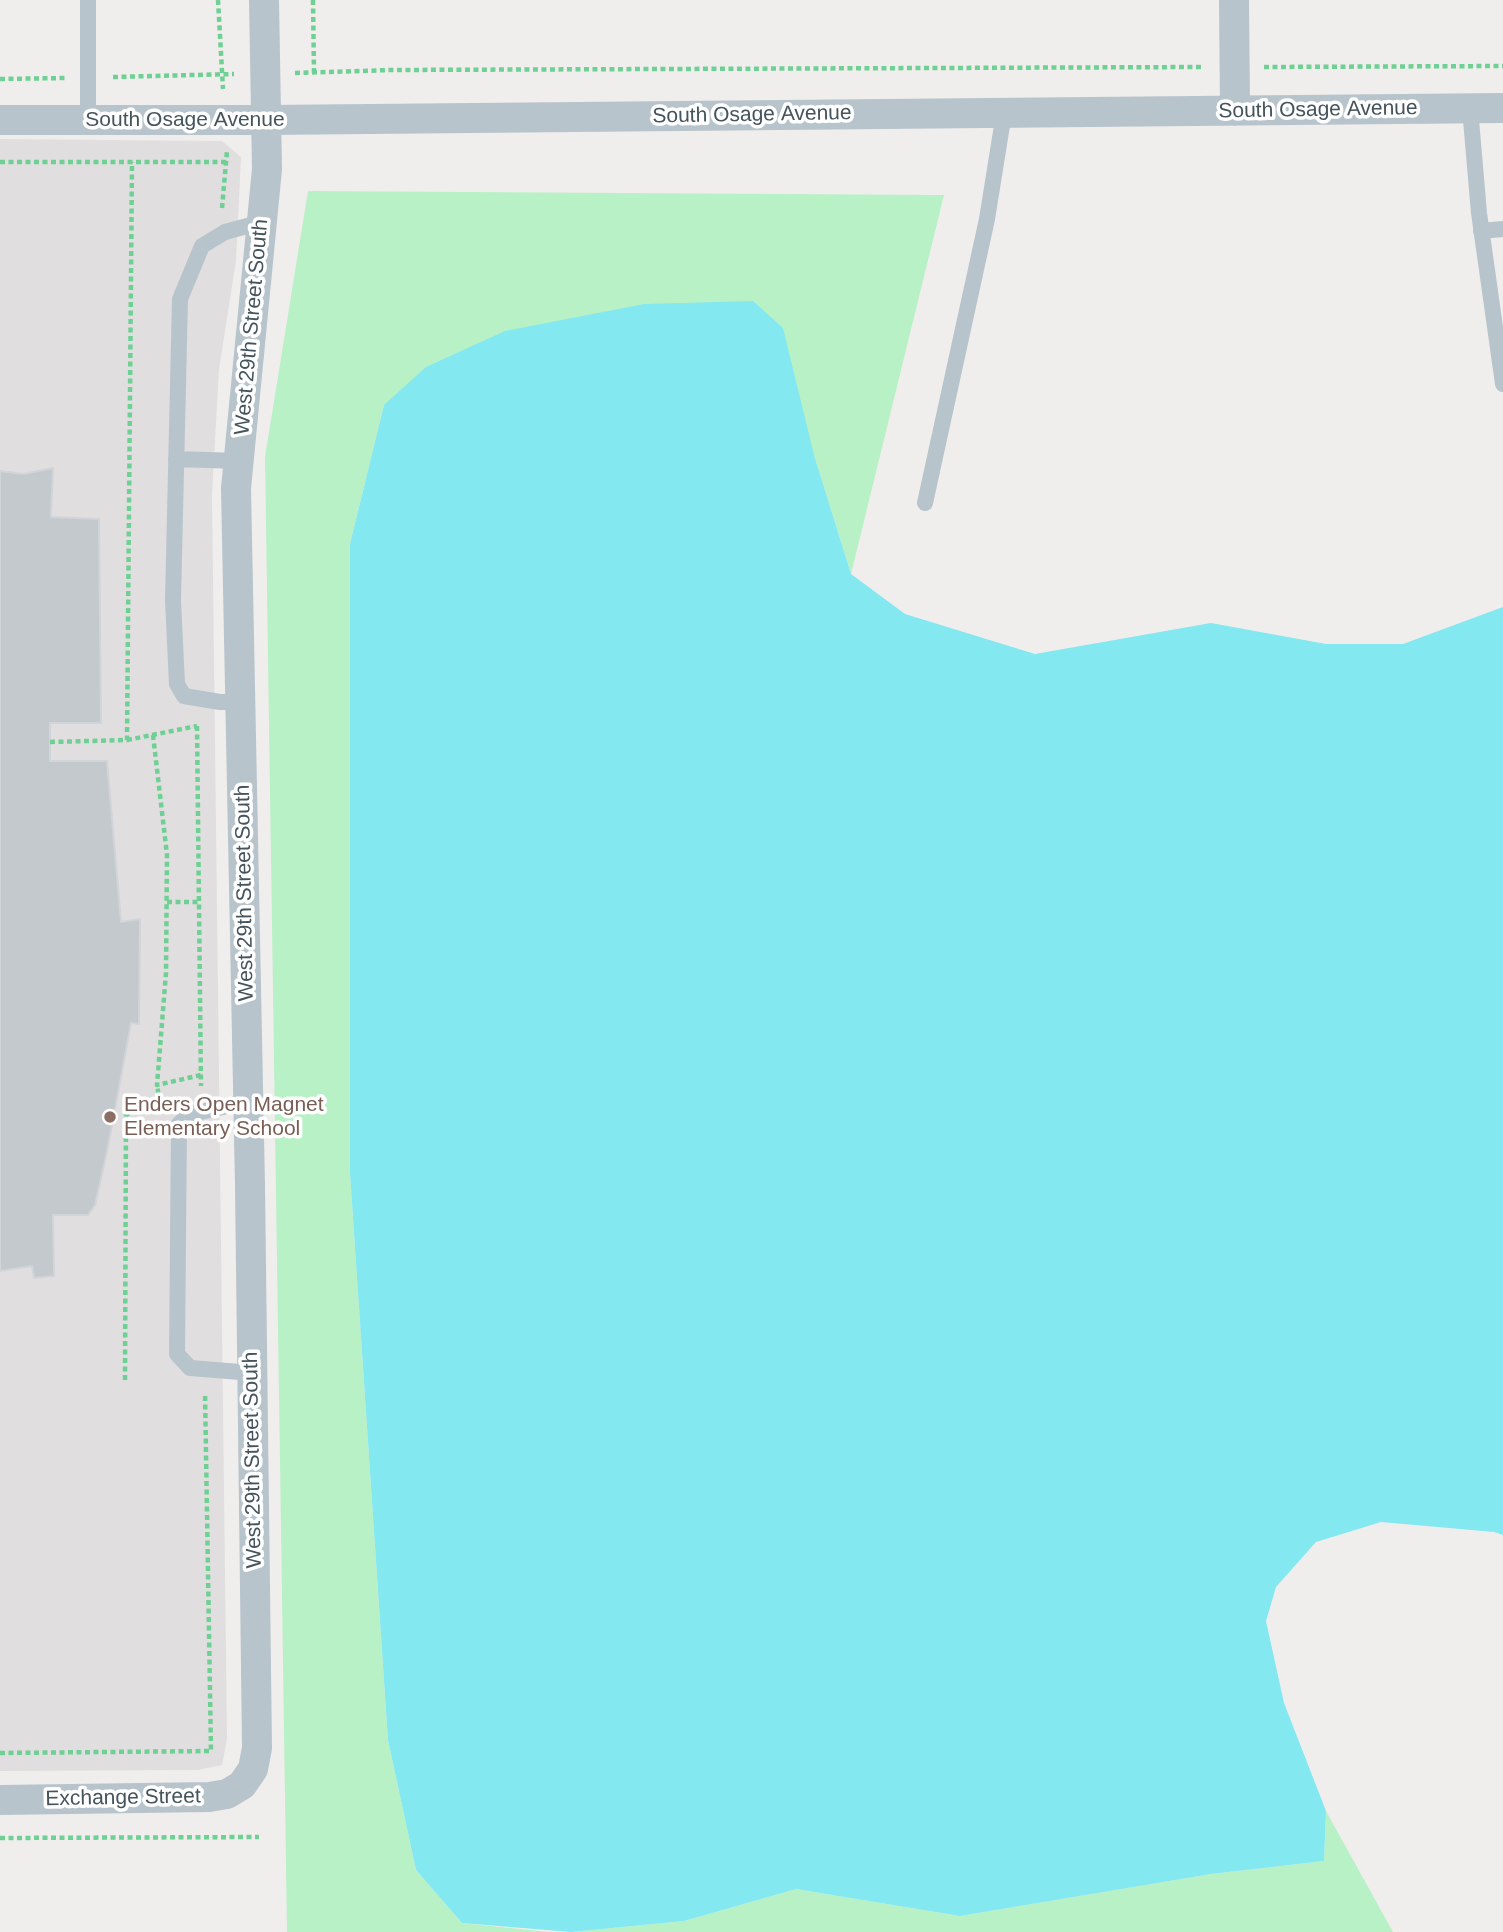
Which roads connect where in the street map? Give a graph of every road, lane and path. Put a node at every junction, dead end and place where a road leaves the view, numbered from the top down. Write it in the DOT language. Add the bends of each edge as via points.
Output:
graph roads {
  1 [pos="88,0"];
  2 [pos="264,0"];
  3 [pos="313,0"];
  4 [pos="1234,0"];
  5 [pos="1503,66"];
  6 [pos="1234,67"];
  7 [pos="314,73"];
  8 [pos="265,74"];
  9 [pos="88,78"];
  10 [pos="0,79"];
  11 [pos="1470,108"];
  12 [pos="1503,108"];
  13 [pos="1235,111"];
  14 [pos="1004,113"];
  15 [pos="0,120"];
  16 [pos="88,120"];
  17 [pos="266,120"];
  18 [pos="0,162"];
  19 [pos="132,162"];
  20 [pos="227,162"];
  21 [pos="262,222"];
  22 [pos="1503,229"];
  23 [pos="1481,231"];
  24 [pos="1503,384"];
  25 [pos="176,459"];
  26 [pos="239,461"];
  27 [pos="925,503"];
  28 [pos="241,702"];
  29 [pos="153,735"];
  30 [pos="50,741"];
  31 [pos="167,902"];
  32 [pos="199,902"];
  33 [pos="201,1075"];
  34 [pos="157,1085"];
  35 [pos="249,1101"];
  36 [pos="253,1373"];
  37 [pos="125,1380"];
  38 [pos="211,1752"];
  39 [pos="0,1753"];
  40 [pos="242,1785"];
  41 [pos="0,1800"];
  42 [pos="259,1837"];
  43 [pos="0,1838"];
  1 -- 9 [label="lane"];
  2 -- 8 [label="street, West 29th Street South"];
  3 -- 7 [label="path"];
  4 -- 6 [label="street"];
  5 -- 6 [label="path"];
  6 -- 7 [label="path"];
  6 -- 13 [label="street"];
  7 -- 8 [label="path"];
  8 -- 9 [label="path"];
  8 -- 17 [label="street, West 29th Street South"];
  9 -- 10 [label="path"];
  9 -- 16 [label="lane"];
  11 -- 12 [label="street, South Osage Avenue"];
  11 -- 13 [label="street, South Osage Avenue"];
  11 -- 23 [label="lane"];
  13 -- 14 [label="street, South Osage Avenue"];
  14 -- 17 [label="street, South Osage Avenue"];
  14 -- 27 [label="lane" via="987,219"];
  15 -- 16 [label="street, South Osage Avenue"];
  16 -- 17 [label="street, South Osage Avenue"];
  17 -- 21 [label="street, West 29th Street South"];
  18 -- 19 [label="path"];
  19 -- 20 [label="path"];
  19 -- 30 [label="path" via="127,740"];
  21 -- 25 [label="lane" via="226,232 202,246 180,299"];
  21 -- 26 [label="street, West 29th Street South"];
  22 -- 23 [label="lane"];
  23 -- 24 [label="lane"];
  25 -- 26 [label="lane"];
  25 -- 28 [label="lane" via="173,600 177,684 184,696"];
  26 -- 28 [label="street, West 29th Street South"];
  28 -- 35 [label="street, West 29th Street South"];
  29 -- 31 [label="path" via="167,855"];
  31 -- 32 [label="path"];
  31 -- 34 [label="path"];
  33 -- 34 [label="path"];
  34 -- 37 [label="path" via="159,1097 126,1115"];
  35 -- 36 [label="street, West 29th Street South"];
  35 -- 36 [label="lane" via="188,1115 178,1124 177,1354 190,1368"];
  36 -- 40 [label="street, West 29th Street South" via="257,1748 253,1769"];
  38 -- 39 [label="path"];
  40 -- 41 [label="street, Exchange Street" via="209,1797"];
  42 -- 43 [label="path"];
}
